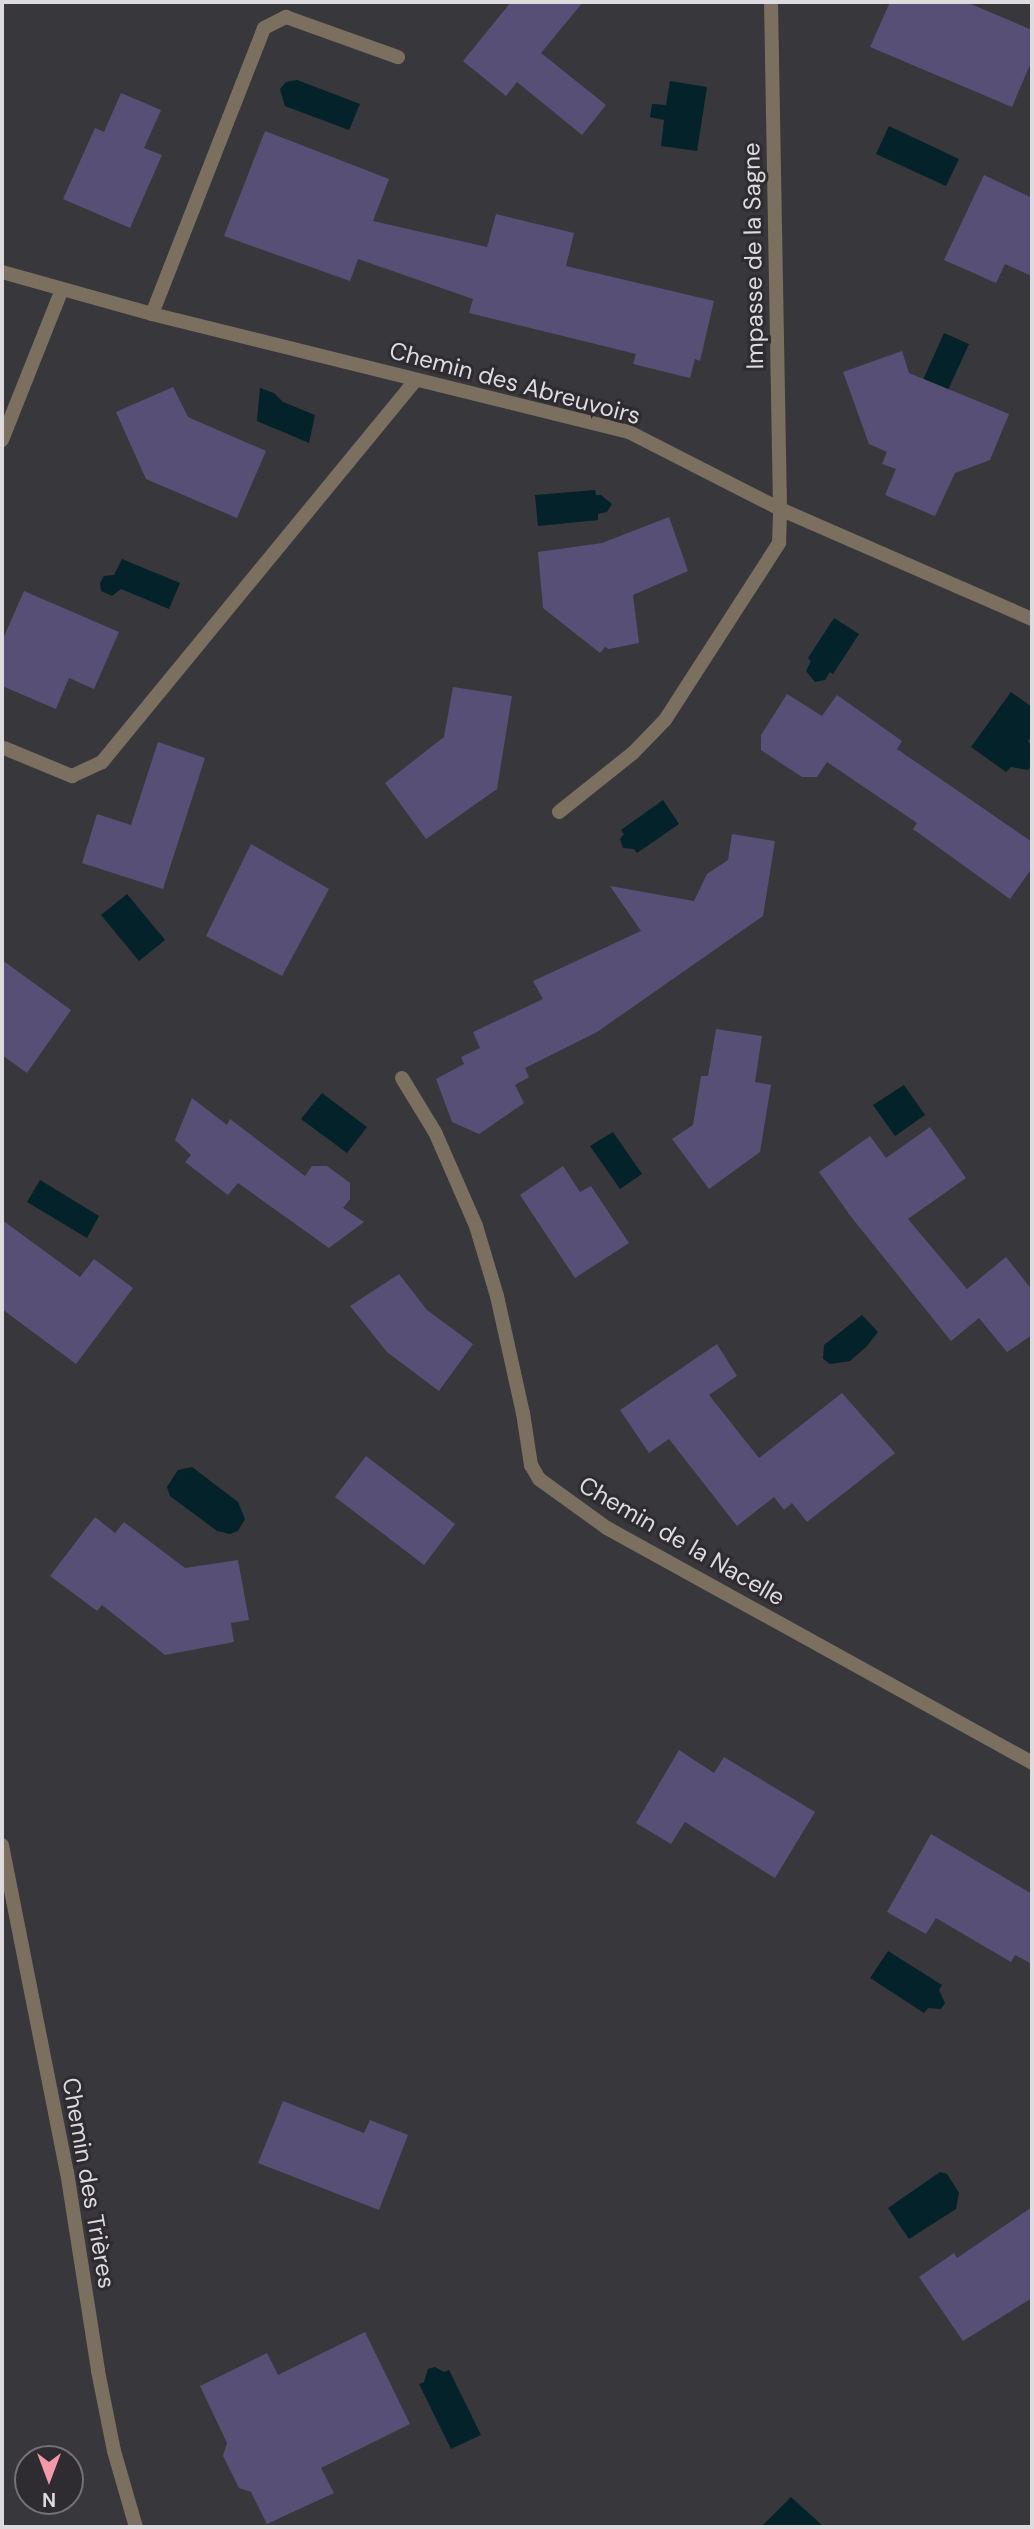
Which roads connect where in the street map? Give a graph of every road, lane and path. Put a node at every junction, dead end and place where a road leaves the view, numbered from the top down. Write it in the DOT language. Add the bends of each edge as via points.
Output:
graph roads {
  1 [pos="771,2"];
  2 [pos="398,57"];
  3 [pos="2,272"];
  4 [pos="62,289"];
  5 [pos="152,314"];
  6 [pos="416,380"];
  7 [pos="2,440"];
  8 [pos="780,509"];
  9 [pos="1032,619"];
  10 [pos="4,748"];
  11 [pos="559,812"];
  12 [pos="402,1078"];
  13 [pos="1032,1763"];
  14 [pos="2,1845"];
  15 [pos="136,2527"];
  1 -- 8 [label="street, Impasse de la Sagne"];
  2 -- 5 [label="street" via="286,17 264,28"];
  3 -- 4 [label="street, Chemin des Abreuvoirs"];
  4 -- 5 [label="street, Chemin des Abreuvoirs"];
  4 -- 7 [label="street"];
  5 -- 6 [label="street, Chemin des Abreuvoirs"];
  6 -- 8 [label="street, Chemin des Abreuvoirs" via="629,432"];
  6 -- 10 [label="street" via="102,762 72,776"];
  8 -- 9 [label="street, Chemin des Abreuvoirs"];
  8 -- 11 [label="street, Impasse de la Sagne" via="779,543 665,720 633,753"];
  12 -- 13 [label="street, Chemin de la Nacelle" via="435,1132 475,1226 497,1296 530,1465 539,1479 607,1528"];
  14 -- 15 [label="street, Chemin des Trières" via="67,2172 98,2371"];
}
